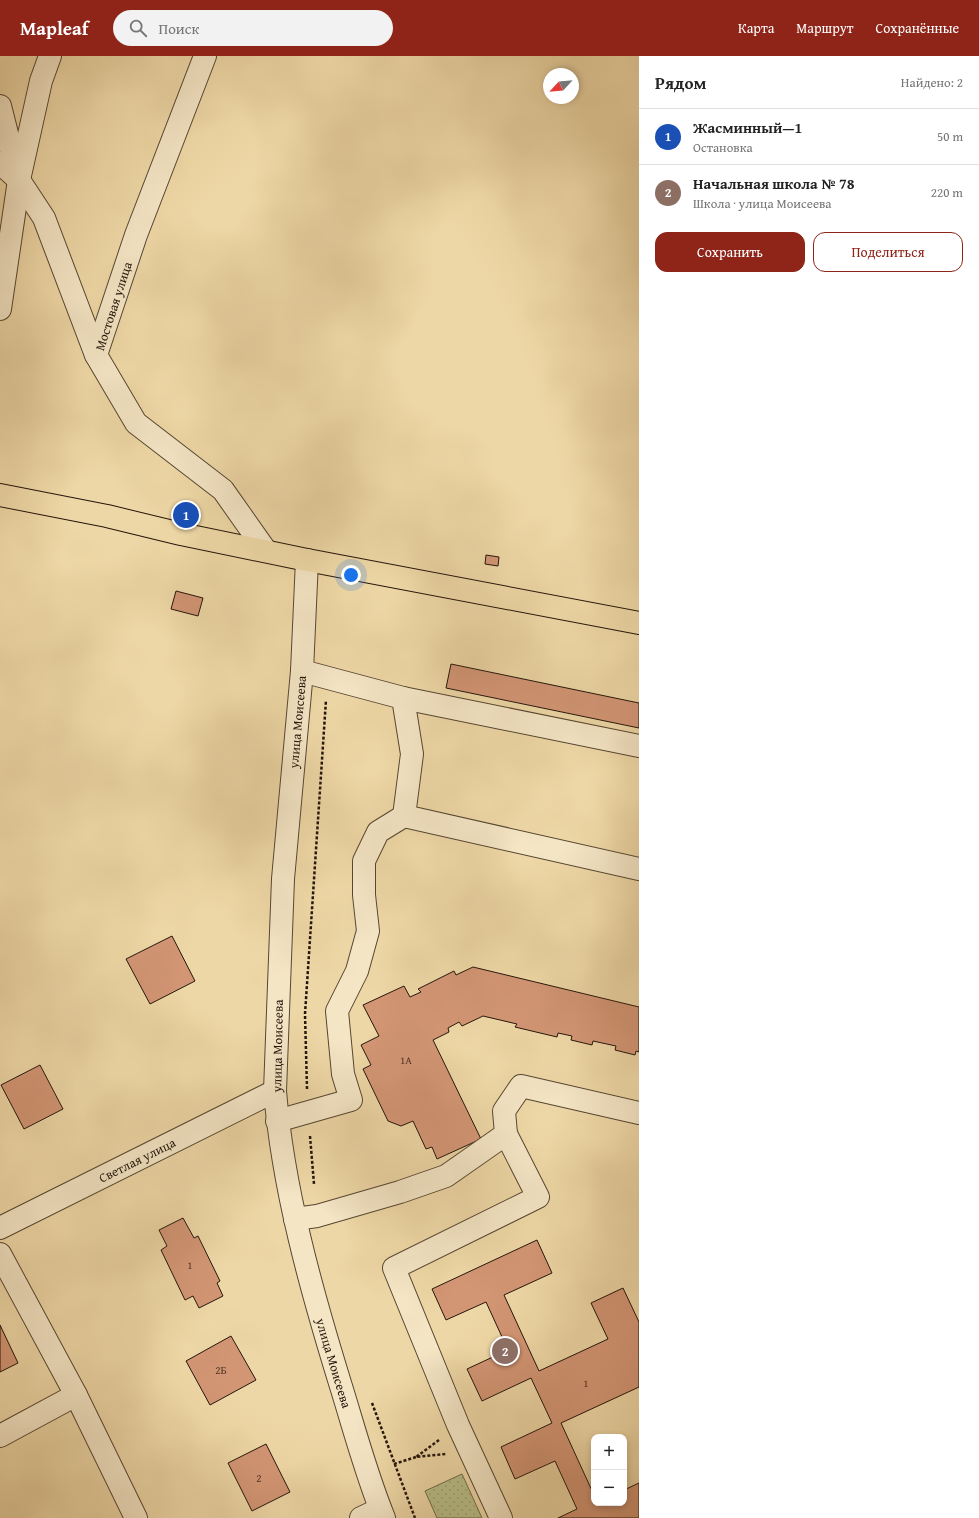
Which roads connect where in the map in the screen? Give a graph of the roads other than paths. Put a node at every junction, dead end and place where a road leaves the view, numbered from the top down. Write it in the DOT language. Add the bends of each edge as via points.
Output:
graph roads {
  1 [pos="50,56"];
  2 [pos="205,56"];
  3 [pos="0,106"];
  4 [pos="0,163"];
  5 [pos="19,180"];
  6 [pos="0,309"];
  7 [pos="96,355"];
  8 [pos="0,495"];
  9 [pos="266,551"];
  10 [pos="307,560"];
  11 [pos="639,623"];
  12 [pos="302,671"];
  13 [pos="403,698"];
  14 [pos="639,746"];
  15 [pos="404,816"];
  16 [pos="639,869"];
  17 [pos="275,1091"];
  18 [pos="639,1113"];
  19 [pos="277,1121"];
  20 [pos="506,1134"];
  21 [pos="295,1219"];
  22 [pos="0,1228"];
  23 [pos="0,1254"];
  24 [pos="76,1395"];
  25 [pos="0,1436"];
  26 [pos="375,1515"];
  27 [pos="136,1518"];
  28 [pos="501,1518"];
  1 -- 5 [label="street" via="41,81"];
  2 -- 7 [label="street, Мостовая улица" via="136,235"];
  3 -- 5 [label="street"];
  4 -- 5 [label="street"];
  5 -- 6 [label="street"];
  5 -- 7 [label="street" via="44,218"];
  7 -- 9 [label="street, Мостовая улица" via="136,423 223,490"];
  8 -- 9 [label="main road"];
  9 -- 10 [label="main road"];
  10 -- 11 [label="main road"];
  10 -- 12 [label="street, улица Моисеева"];
  12 -- 13 [label="street"];
  12 -- 17 [label="street, улица Моисеева" via="283,879"];
  13 -- 14 [label="street"];
  13 -- 15 [label="street" via="412,754"];
  15 -- 16 [label="street"];
  15 -- 19 [label="street" via="378,832 364,861 368,931 357,971 337,1011 343,1074 351,1100"];
  17 -- 19 [label="street, улица Моисеева"];
  17 -- 22 [label="street, Светлая улица"];
  18 -- 20 [label="street" via="521,1086 504,1111"];
  19 -- 21 [label="street, улица Моисеева"];
  20 -- 21 [label="street" via="446,1176 317,1216"];
  20 -- 28 [label="street" via="538,1197 394,1268 458,1424"];
  21 -- 26 [label="street, улица Моисеева" via="325,1335 363,1458"];
  23 -- 24 [label="street"];
  24 -- 25 [label="street"];
  24 -- 27 [label="street"];
}
